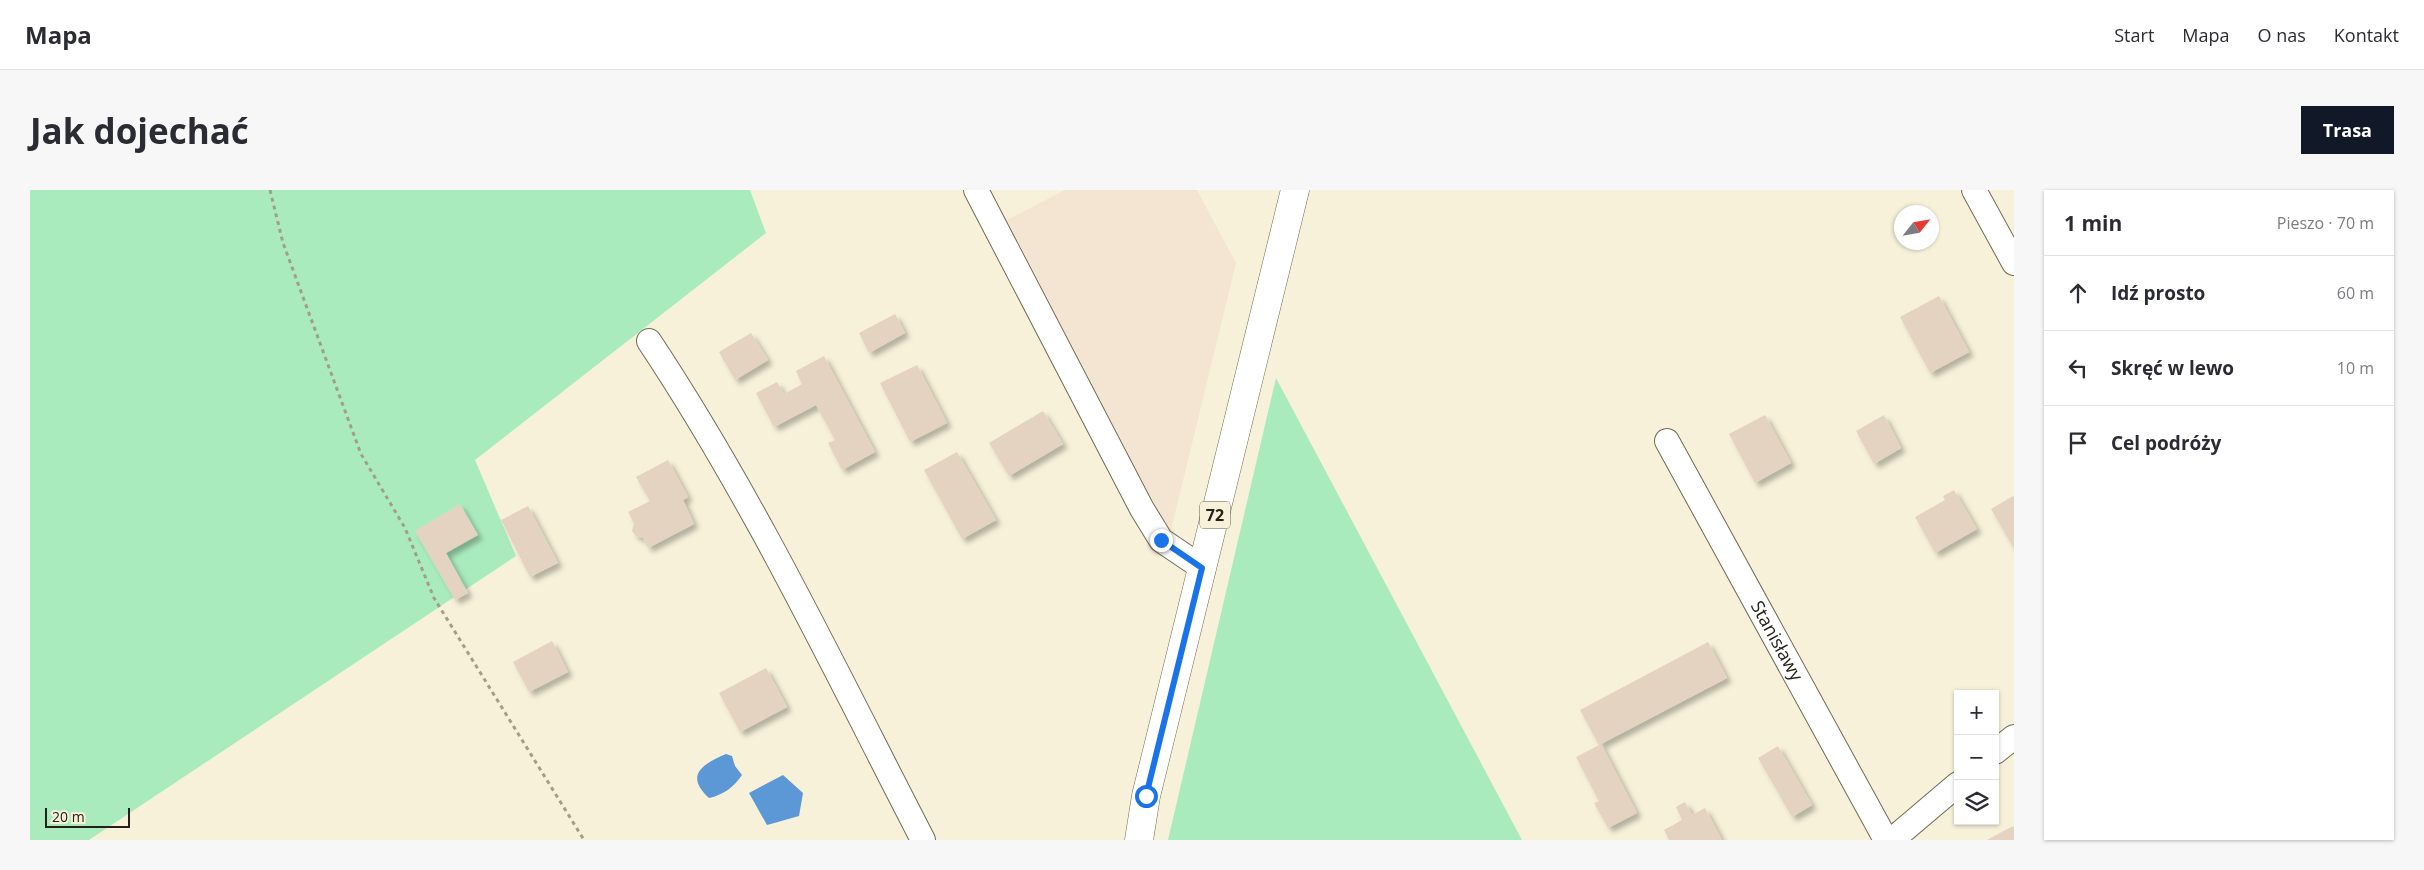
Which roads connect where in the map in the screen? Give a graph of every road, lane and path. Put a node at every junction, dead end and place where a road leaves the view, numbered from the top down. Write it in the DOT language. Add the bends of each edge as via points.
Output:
graph roads {
  1 [pos="270,190"];
  2 [pos="976,190"];
  3 [pos="1295,190"];
  4 [pos="1974,190"];
  5 [pos="2014,263"];
  6 [pos="649,341"];
  7 [pos="1667,441"];
  8 [pos="1202,568"];
  9 [pos="2014,736"];
  10 [pos="1999,749"];
  11 [pos="1954,787"];
  12 [pos="584,840"];
  13 [pos="924,840"];
  14 [pos="1139,840"];
  15 [pos="1886,840"];
  16 [pos="1892,840"];
  1 -- 12 [label="path" via="283,243 361,454 405,528 434,598"];
  2 -- 8 [label="street" via="1142,509 1161,540"];
  3 -- 8 [label="main road, 72"];
  4 -- 5 [label="street"];
  6 -- 13 [label="street" via="687,399 755,517"];
  7 -- 15 [label="street, Stanisławy"];
  8 -- 14 [label="main road, 72" via="1146,796"];
  9 -- 10 [label="street"];
  11 -- 16 [label="street"];
}
